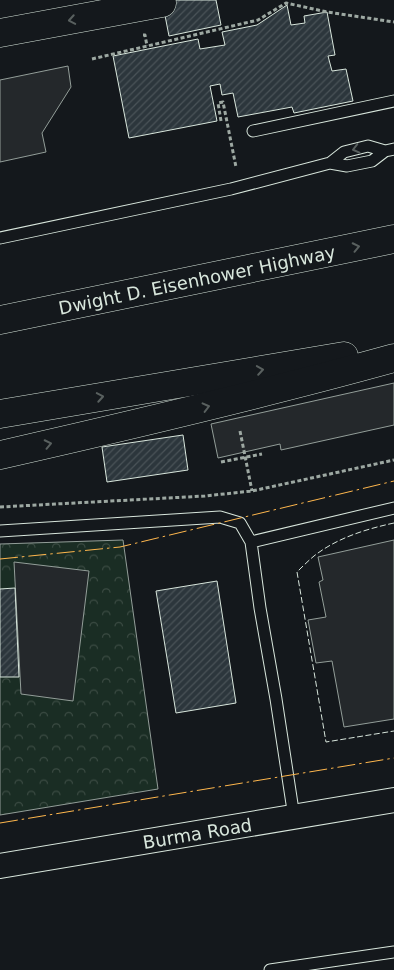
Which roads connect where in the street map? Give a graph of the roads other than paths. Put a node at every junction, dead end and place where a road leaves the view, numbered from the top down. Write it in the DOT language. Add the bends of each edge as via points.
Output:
graph roads {
  1 [pos="162,3"];
  2 [pos="0,33"];
  3 [pos="394,101"];
  4 [pos="253,130"];
  5 [pos="390,150"];
  6 [pos="0,238"];
  7 [pos="394,238"];
  8 [pos="0,320"];
  9 [pos="394,345"];
  10 [pos="394,358"];
  11 [pos="0,414"];
  12 [pos="0,455"];
  13 [pos="394,508"];
  14 [pos="0,531"];
  15 [pos="251,542"];
  16 [pos="394,800"];
  17 [pos="294,817"];
  18 [pos="0,866"];
  19 [pos="394,952"];
  20 [pos="270,970"];
  1 -- 2 [label="highway, one-way"];
  3 -- 4 [label="lane"];
  5 -- 6 [label="lane" via="372,161 347,166 330,163"];
  8 -- 7 [label="highway, Dwight D. Eisenhower Highway, one-way"];
  11 -- 9 [label="highway, one-way"];
  12 -- 10 [label="highway, one-way" via="143,423"];
  13 -- 15 [label="lane"];
  14 -- 15 [label="lane" via="220,517 240,524"];
  15 -- 17 [label="lane"];
  16 -- 17 [label="street, Burma Road"];
  17 -- 18 [label="street, Burma Road"];
  19 -- 20 [label="lane"];
}
